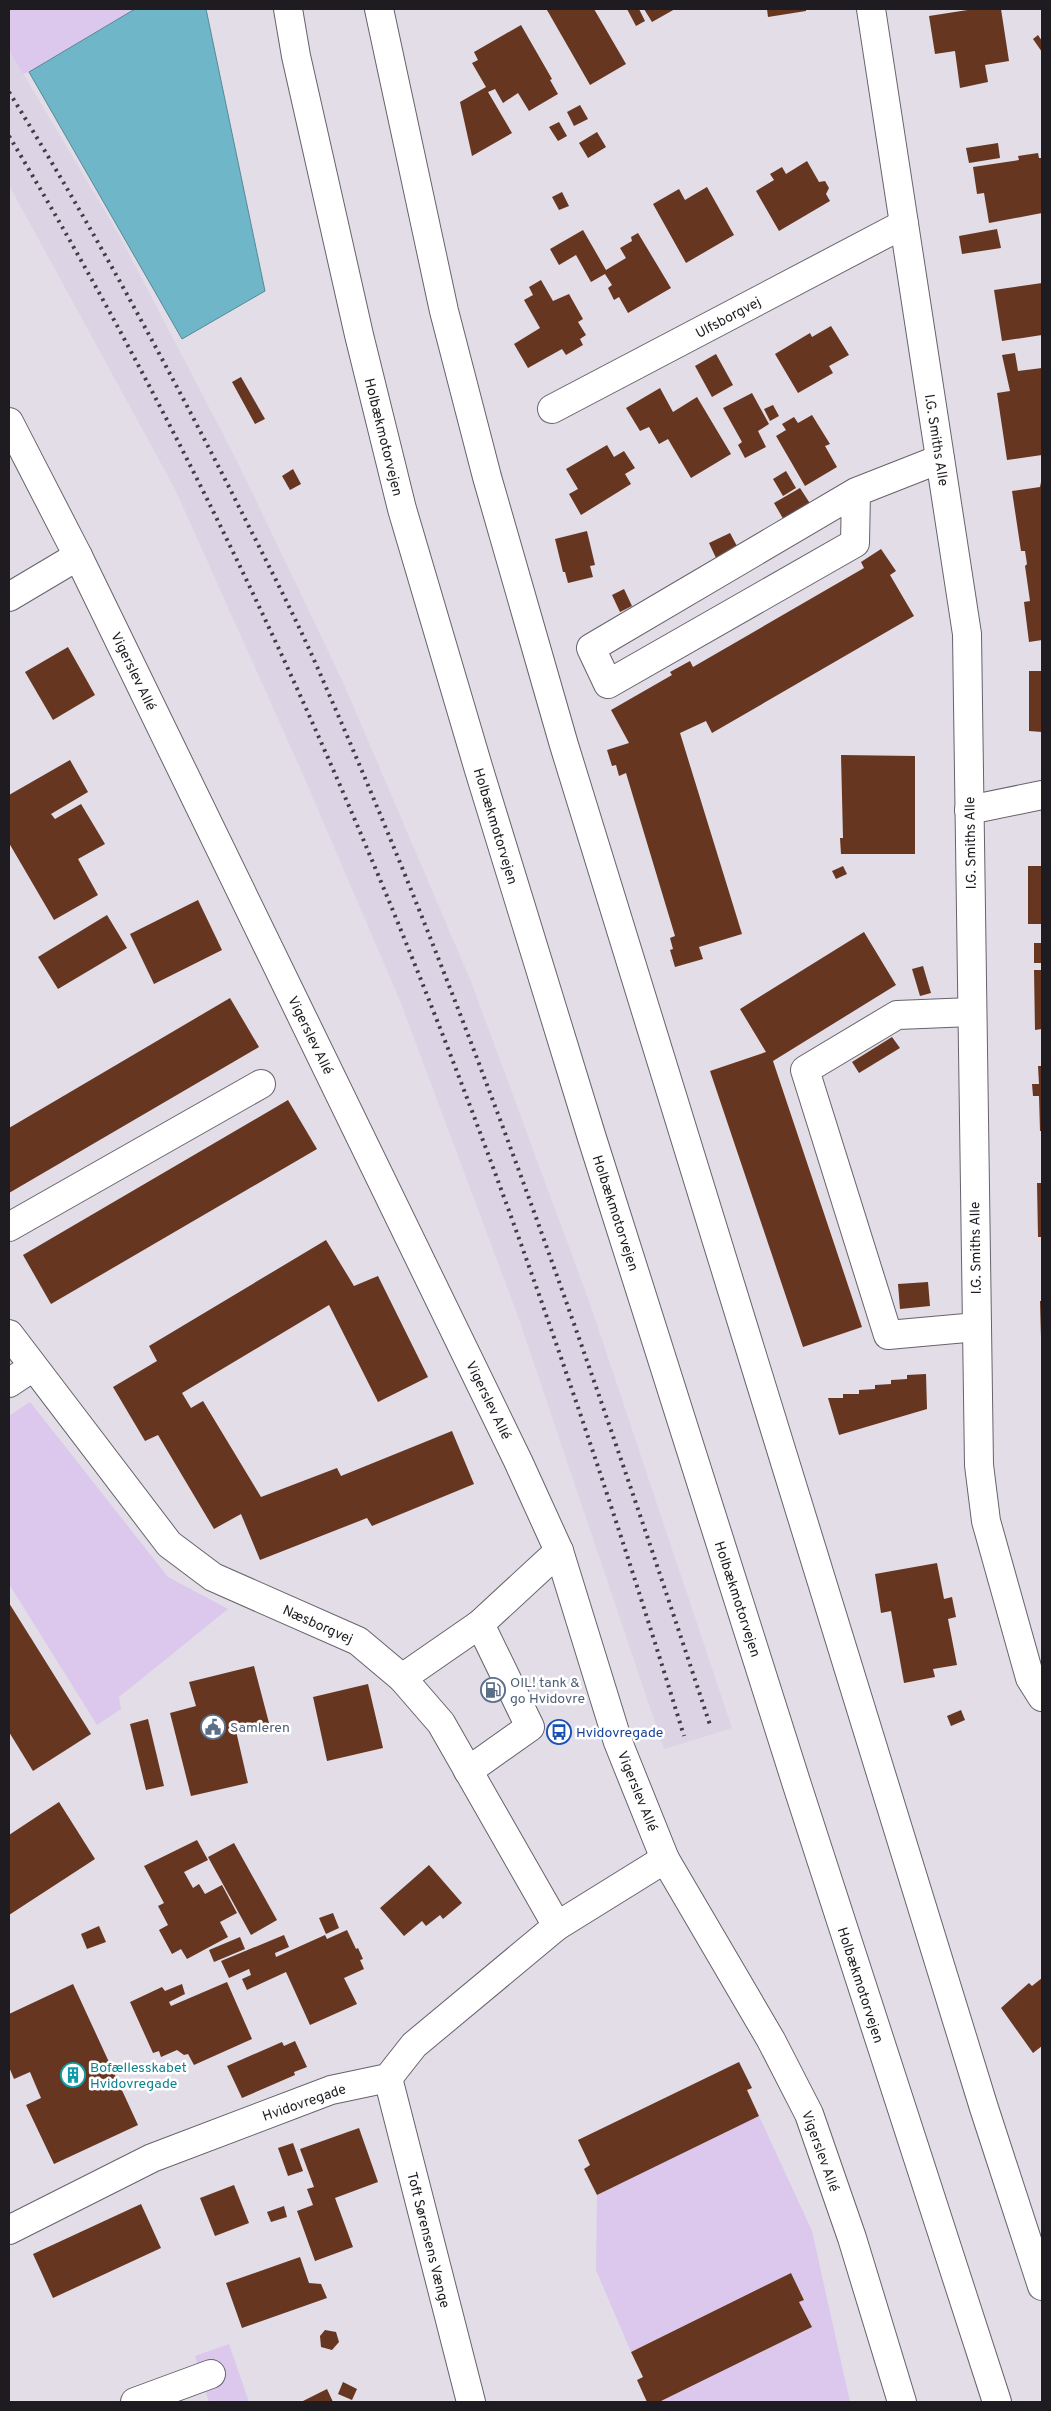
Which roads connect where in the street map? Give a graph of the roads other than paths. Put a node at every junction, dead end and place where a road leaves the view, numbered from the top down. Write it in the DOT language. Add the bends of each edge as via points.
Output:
graph roads {
  1 [pos="288,9"];
  2 [pos="379,9"];
  3 [pos="871,9"];
  4 [pos="904,224"];
  5 [pos="552,409"];
  6 [pos="9,422"];
  7 [pos="940,459"];
  8 [pos="856,492"];
  9 [pos="78,556"];
  10 [pos="9,597"];
  11 [pos="1042,795"];
  12 [pos="969,810"];
  13 [pos="972,1012"];
  14 [pos="261,1084"];
  15 [pos="9,1228"];
  16 [pos="977,1327"];
  17 [pos="9,1334"];
  18 [pos="33,1367"];
  19 [pos="9,1383"];
  20 [pos="558,1550"];
  21 [pos="480,1624"];
  22 [pos="402,1678"];
  23 [pos="1036,1687"];
  24 [pos="468,1771"];
  25 [pos="665,1859"];
  26 [pos="557,1926"];
  27 [pos="388,2078"];
  28 [pos="9,2230"];
  29 [pos="1042,2286"];
  30 [pos="211,2374"];
  31 [pos="135,2402"];
  32 [pos="471,2402"];
  33 [pos="902,2402"];
  34 [pos="997,2402"];
  1 -- 34 [label="main road, Holbækmotorvejen" via="354,316 402,509 468,733 592,1138 797,1785"];
  2 -- 29 [label="main road" via="444,311 487,477 564,745 984,2108"];
  3 -- 4 [label="main road, I.G. Smiths Alle"];
  4 -- 5 [label="main road, Ulfsborgvej"];
  4 -- 7 [label="main road, I.G. Smiths Alle"];
  6 -- 9 [label="main road, Vigerslev Allé"];
  7 -- 8 [label="main road"];
  7 -- 12 [label="main road, I.G. Smiths Alle" via="967,634"];
  8 -- 8 [label="main road" via="591,648 608,684 855,543"];
  9 -- 10 [label="main road"];
  9 -- 20 [label="main road, Vigerslev Allé" via="510,1443"];
  11 -- 12 [label="main road"];
  12 -- 13 [label="main road, I.G. Smiths Alle"];
  13 -- 16 [label="main road, I.G. Smiths Alle"];
  13 -- 16 [label="main road" via="897,1015 805,1070 888,1334"];
  14 -- 15 [label="main road"];
  16 -- 23 [label="main road, I.G. Smiths Alle" via="979,1466 986,1521"];
  17 -- 18 [label="main road, Næsborgvej"];
  18 -- 19 [label="main road"];
  18 -- 22 [label="main road, Næsborgvej" via="169,1544 213,1577 358,1641"];
  20 -- 21 [label="main road"];
  20 -- 25 [label="main road, Vigerslev Allé" via="618,1742"];
  21 -- 22 [label="main road"];
  21 -- 24 [label="main road" via="530,1727"];
  22 -- 24 [label="main road, Næsborgvej" via="441,1722"];
  24 -- 26 [label="main road, Næsborgvej"];
  25 -- 26 [label="main road"];
  25 -- 33 [label="main road, Vigerslev Allé" via="771,2040 809,2114"];
  26 -- 27 [label="main road" via="414,2045"];
  27 -- 28 [label="main road, Hvidovregade" via="331,2090 152,2158"];
  27 -- 32 [label="main road, Toft Sørensens Vænge"];
  30 -- 31 [label="main road"];
}
